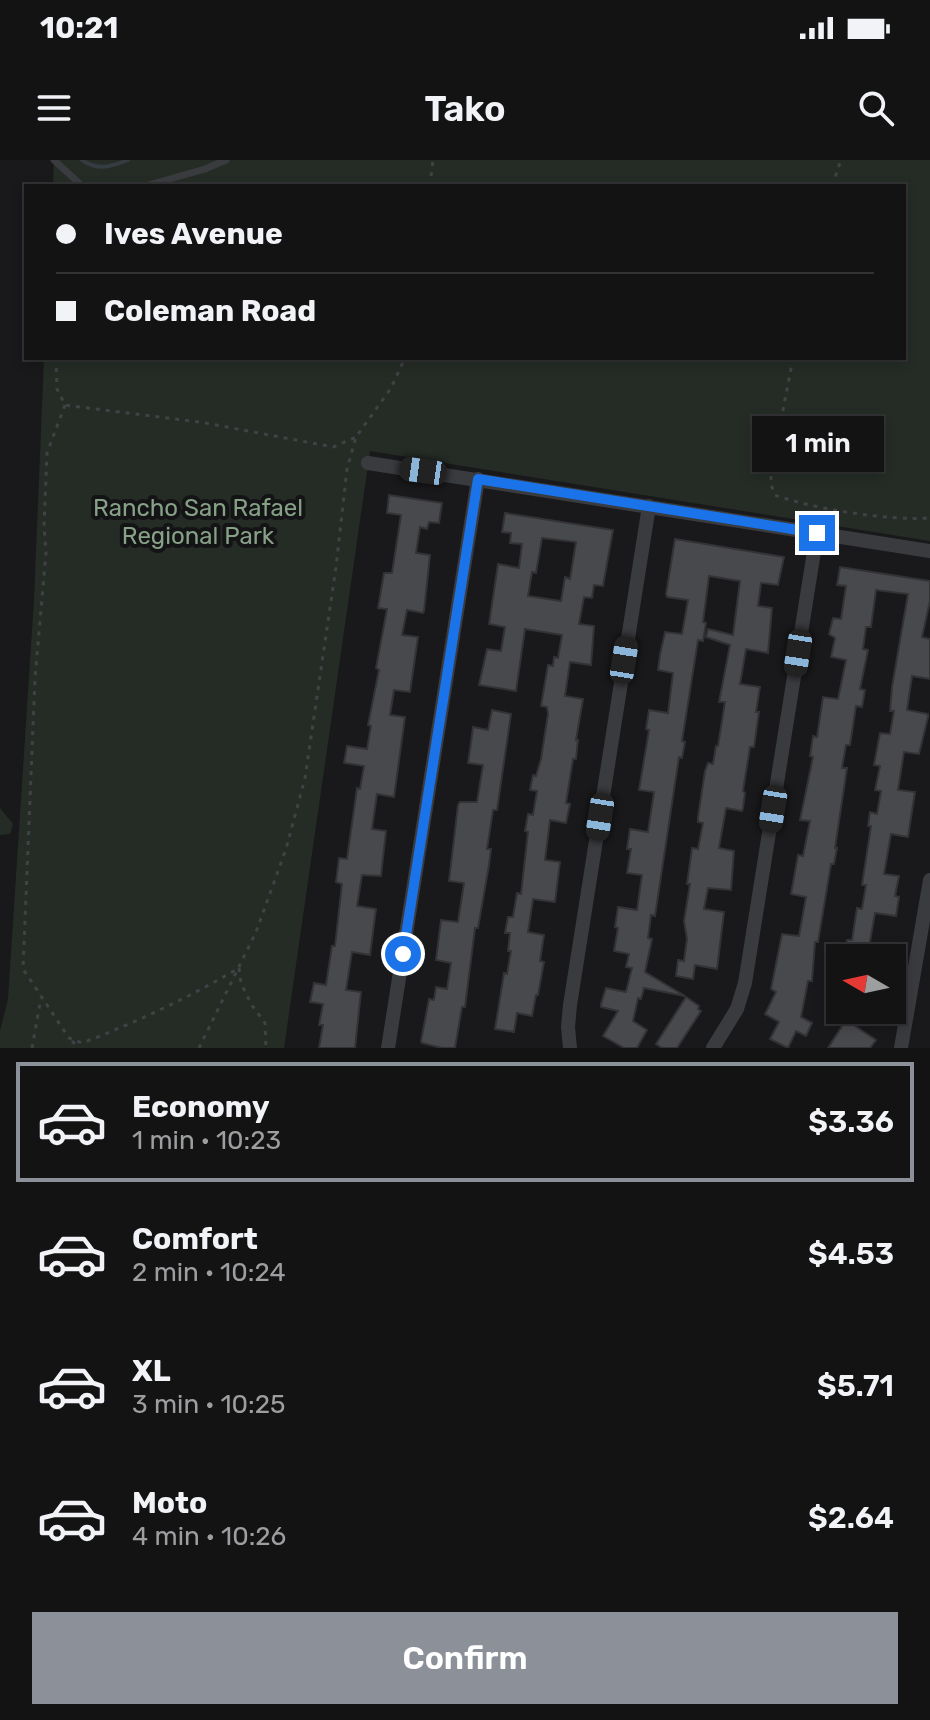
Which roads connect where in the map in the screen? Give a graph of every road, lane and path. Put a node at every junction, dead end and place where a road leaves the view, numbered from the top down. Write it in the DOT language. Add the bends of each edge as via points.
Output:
graph roads {
  1 [pos="54,160"];
  2 [pos="226,160"];
  3 [pos="433,160"];
  4 [pos="841,160"];
  5 [pos="80,184"];
  6 [pos="152,184"];
  7 [pos="430,184"];
  8 [pos="833,184"];
  9 [pos="56,360"];
  10 [pos="404,360"];
  11 [pos="793,360"];
  12 [pos="65,405"];
  13 [pos="356,437"];
  14 [pos="368,463"];
  15 [pos="478,479"];
  16 [pos="649,506"];
  17 [pos="930,518"];
  18 [pos="817,533"];
  19 [pos="930,551"];
  20 [pos="930,880"];
  21 [pos="239,968"];
  22 [pos="41,998"];
  23 [pos="69,1038"];
  24 [pos="32,1048"];
  25 [pos="79,1048"];
  26 [pos="199,1048"];
  27 [pos="266,1048"];
  28 [pos="388,1048"];
  29 [pos="570,1048"];
  30 [pos="713,1048"];
  31 [pos="901,1048"];
  1 -- 5 [label="lane"];
  2 -- 6 [label="lane"];
  3 -- 7 [label="path"];
  4 -- 8 [label="path"];
  9 -- 12 [label="path" via="57,389"];
  10 -- 13 [label="path"];
  11 -- 17 [label="path" via="771,472 775,495 886,517"];
  12 -- 13 [label="path" via="206,423 333,447"];
  12 -- 22 [label="path" via="47,453 23,969"];
  13 -- 21 [label="path" via="347,469 305,778 286,849"];
  14 -- 15 [label="street"];
  15 -- 16 [label="street"];
  15 -- 28 [label="street"];
  16 -- 18 [label="street"];
  16 -- 29 [label="street" via="570,1005"];
  18 -- 19 [label="street"];
  18 -- 30 [label="street" via="745,983 737,1009"];
  20 -- 31 [label="street"];
  21 -- 23 [label="path" via="146,1018 82,1043"];
  21 -- 26 [label="path"];
  21 -- 27 [label="path" via="241,983 265,1023"];
  22 -- 23 [label="path"];
  22 -- 24 [label="path"];
  23 -- 25 [label="path"];
}
